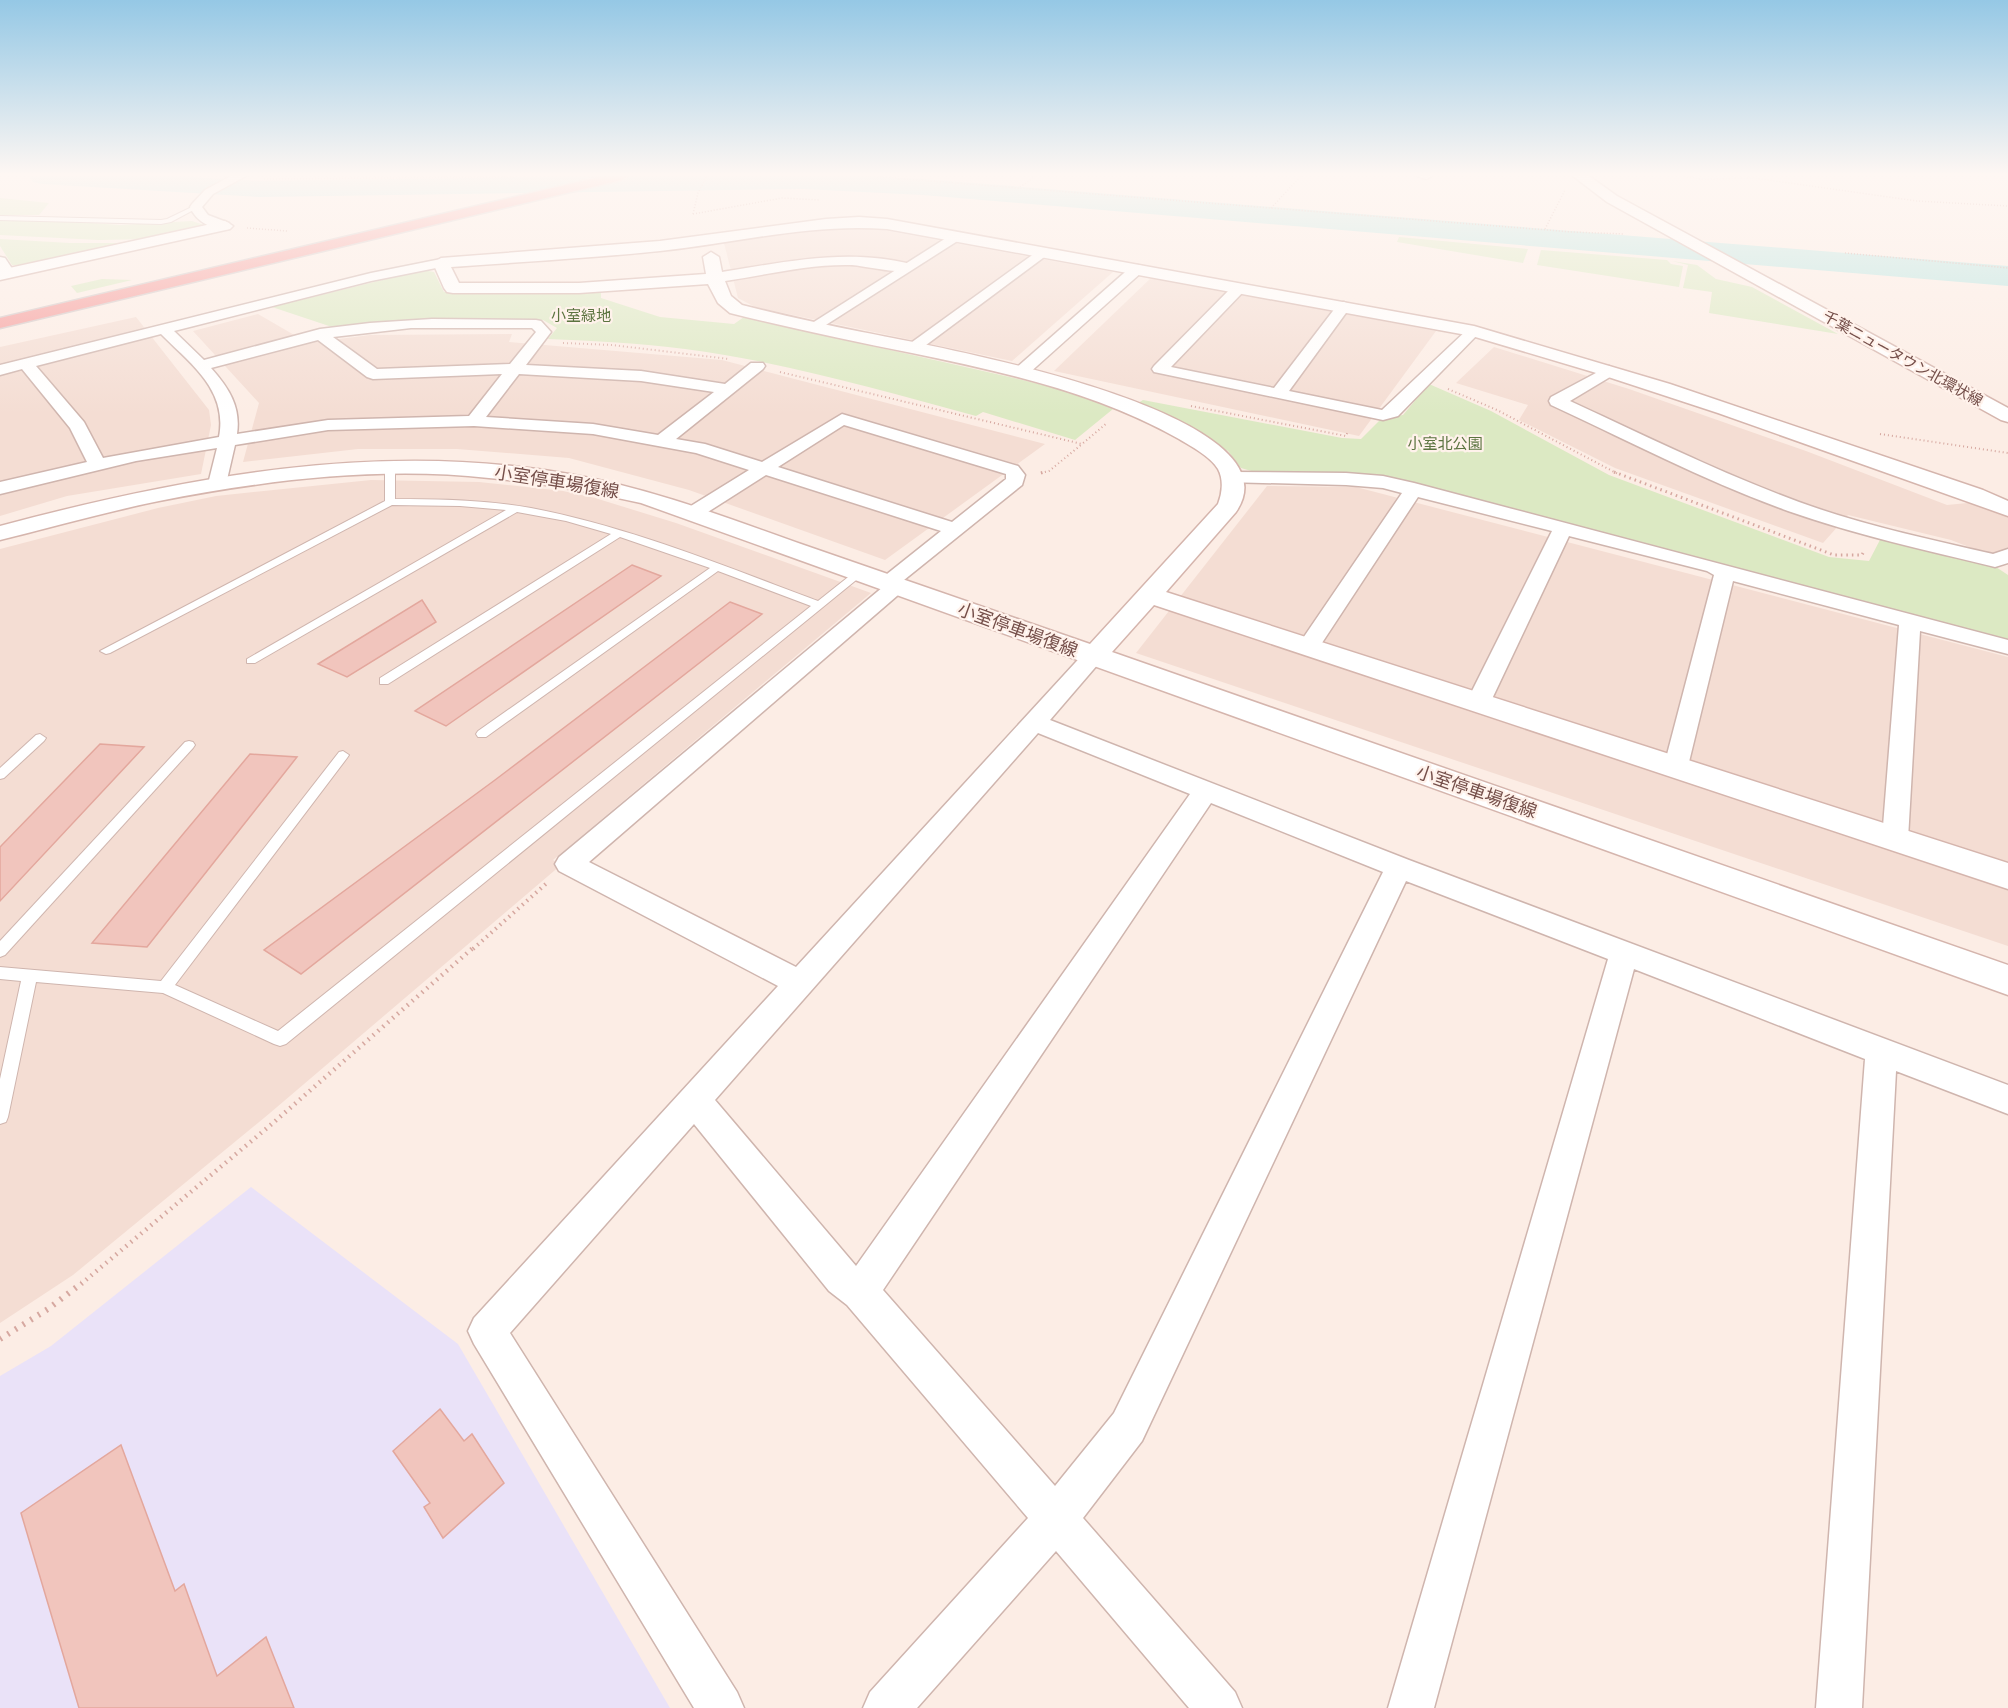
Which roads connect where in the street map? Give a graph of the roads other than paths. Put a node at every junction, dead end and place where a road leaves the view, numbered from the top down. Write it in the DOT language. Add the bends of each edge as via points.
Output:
graph roads {
  1 [pos="75,256"];
  2 [pos="250,256"];
  3 [pos="284,256"];
  4 [pos="526,256"];
  5 [pos="711,256"];
  6 [pos="923,256"];
  7 [pos="1037,256"];
  8 [pos="1063,256"];
  9 [pos="1715,256"];
  10 [pos="1740,256"];
  11 [pos="441,263"];
  12 [pos="905,267"];
  13 [pos="1137,269"];
  14 [pos="3,270"];
  15 [pos="715,278"];
  16 [pos="1239,288"];
  17 [pos="1344,306"];
  18 [pos="0,313"];
  19 [pos="0,323"];
  20 [pos="813,327"];
  21 [pos="164,329"];
  22 [pos="1474,331"];
  23 [pos="320,334"];
  24 [pos="913,348"];
  25 [pos="26,364"];
  26 [pos="200,366"];
  27 [pos="756,366"];
  28 [pos="515,369"];
  29 [pos="0,370"];
  30 [pos="1609,371"];
  31 [pos="1021,372"];
  32 [pos="728,389"];
  33 [pos="1278,394"];
  34 [pos="2008,399"];
  35 [pos="2008,416"];
  36 [pos="474,421"];
  37 [pos="226,440"];
  38 [pos="663,440"];
  39 [pos="98,465"];
  40 [pos="765,467"];
  41 [pos="390,468"];
  42 [pos="1232,478"];
  43 [pos="217,484"];
  44 [pos="0,488"];
  45 [pos="1414,489"];
  46 [pos="390,502"];
  47 [pos="515,509"];
  48 [pos="2008,509"];
  49 [pos="693,513"];
  50 [pos="1563,528"];
  51 [pos="955,529"];
  52 [pos="0,533"];
  53 [pos="619,533"];
  54 [pos="2008,555"];
  55 [pos="716,568"];
  56 [pos="861,572"];
  57 [pos="1725,573"];
  58 [pos="893,584"];
  59 [pos="1150,595"];
  60 [pos="820,606"];
  61 [pos="1910,622"];
  62 [pos="1308,647"];
  63 [pos="2008,647"];
  64 [pos="106,651"];
  65 [pos="1094,656"];
  66 [pos="251,661"];
  67 [pos="384,681"];
  68 [pos="1479,701"];
  69 [pos="1035,723"];
  70 [pos="482,734"];
  71 [pos="40,738"];
  72 [pos="189,745"];
  73 [pos="342,755"];
  74 [pos="1676,766"];
  75 [pos="0,775"];
  76 [pos="1206,791"];
  77 [pos="1895,839"];
  78 [pos="1399,867"];
  79 [pos="2008,876"];
  80 [pos="0,951"];
  81 [pos="1624,953"];
  82 [pos="0,973"];
  83 [pos="30,975"];
  84 [pos="2008,980"];
  85 [pos="800,983"];
  86 [pos="165,987"];
  87 [pos="1881,1052"];
  88 [pos="695,1100"];
  89 [pos="2008,1100"];
  90 [pos="0,1117"];
  91 [pos="860,1292"];
  92 [pos="1056,1520"];
  93 [pos="721,1708"];
  94 [pos="886,1708"];
  95 [pos="1219,1708"];
  96 [pos="1411,1708"];
  97 [pos="1839,1708"];
  1 -- 14 [label="street"];
  2 -- 18 [label="highway"];
  3 -- 19 [label="highway"];
  4 -- 11 [label="street"];
  5 -- 15 [label="street"];
  6 -- 12 [label="street"];
  7 -- 24 [label="street"];
  8 -- 13 [label="street"];
  9 -- 35 [label="street, 千葉ニュータウン北環状線"];
  10 -- 34 [label="street, 千葉ニュータウン北環状線"];
  11 -- 15 [label="street" via="453,288 579,288"];
  11 -- 21 [label="street"];
  12 -- 15 [label="street" via="851,260 823,261"];
  12 -- 20 [label="street"];
  13 -- 16 [label="street"];
  13 -- 31 [label="street"];
  15 -- 20 [label="street" via="723,300 736,309"];
  16 -- 17 [label="street"];
  16 -- 33 [label="street" via="1160,369"];
  17 -- 22 [label="street"];
  17 -- 33 [label="street"];
  20 -- 24 [label="street"];
  21 -- 25 [label="street"];
  21 -- 26 [label="street"];
  22 -- 30 [label="street"];
  22 -- 33 [label="street" via="1392,412 1383,415"];
  23 -- 26 [label="street"];
  23 -- 28 [label="street" via="373,374"];
  23 -- 28 [label="street" via="400,324 536,324 544,332"];
  24 -- 31 [label="street"];
  25 -- 29 [label="street"];
  25 -- 39 [label="street" via="78,426"];
  26 -- 37 [label="street" via="222,393 230,415"];
  27 -- 32 [label="street"];
  28 -- 32 [label="street" via="641,376"];
  28 -- 36 [label="street"];
  30 -- 48 [label="street"];
  30 -- 54 [label="street" via="1557,400 1742,486 1795,506 1873,531 1995,561"];
  31 -- 42 [label="street" via="1128,406 1209,449 1227,466"];
  32 -- 38 [label="street"];
  36 -- 37 [label="street" via="328,425"];
  36 -- 38 [label="street" via="592,429"];
  37 -- 39 [label="street"];
  37 -- 43 [label="street"];
  38 -- 40 [label="street"];
  39 -- 44 [label="street"];
  40 -- 49 [label="street"];
  40 -- 51 [label="street"];
  40 -- 51 [label="street" via="842,419 1005,466 1016,475 1015,481"];
  41 -- 43 [label="street, 小室停車場復線"];
  41 -- 46 [label="lane"];
  41 -- 49 [label="street, 小室停車場復線" via="490,470 574,480"];
  42 -- 45 [label="street" via="1346,479"];
  42 -- 59 [label="street" via="1234,491 1228,507"];
  43 -- 52 [label="street, 小室停車場復線"];
  45 -- 50 [label="street"];
  45 -- 62 [label="street"];
  46 -- 47 [label="lane"];
  46 -- 64 [label="lane"];
  47 -- 53 [label="lane"];
  47 -- 66 [label="lane"];
  49 -- 56 [label="street, 小室停車場復線"];
  50 -- 57 [label="street"];
  50 -- 68 [label="street"];
  51 -- 58 [label="street"];
  53 -- 55 [label="lane"];
  53 -- 67 [label="lane"];
  55 -- 60 [label="lane"];
  55 -- 70 [label="lane"];
  56 -- 58 [label="street, 小室停車場復線"];
  56 -- 60 [label="lane"];
  57 -- 61 [label="street"];
  57 -- 74 [label="street"];
  58 -- 65 [label="street, 小室停車場復線"];
  58 -- 85 [label="street" via="569,864"];
  59 -- 62 [label="street"];
  59 -- 65 [label="street"];
  60 -- 86 [label="lane" via="280,1039"];
  61 -- 63 [label="street"];
  61 -- 77 [label="street"];
  62 -- 68 [label="street"];
  65 -- 69 [label="street"];
  65 -- 84 [label="street, 小室停車場復線"];
  68 -- 74 [label="street"];
  69 -- 76 [label="street"];
  69 -- 85 [label="street"];
  71 -- 75 [label="lane"];
  72 -- 80 [label="lane"];
  73 -- 86 [label="lane"];
  74 -- 77 [label="street"];
  76 -- 78 [label="street"];
  76 -- 91 [label="street"];
  77 -- 79 [label="street"];
  78 -- 81 [label="street"];
  78 -- 92 [label="street" via="1128,1427"];
  81 -- 87 [label="street"];
  81 -- 96 [label="street"];
  82 -- 83 [label="lane"];
  83 -- 86 [label="lane"];
  83 -- 90 [label="lane"];
  85 -- 88 [label="street"];
  87 -- 89 [label="street"];
  87 -- 97 [label="street"];
  88 -- 91 [label="street" via="842,1278"];
  88 -- 93 [label="street" via="487,1332"];
  91 -- 92 [label="street"];
  92 -- 94 [label="street"];
  92 -- 95 [label="street"];
}
